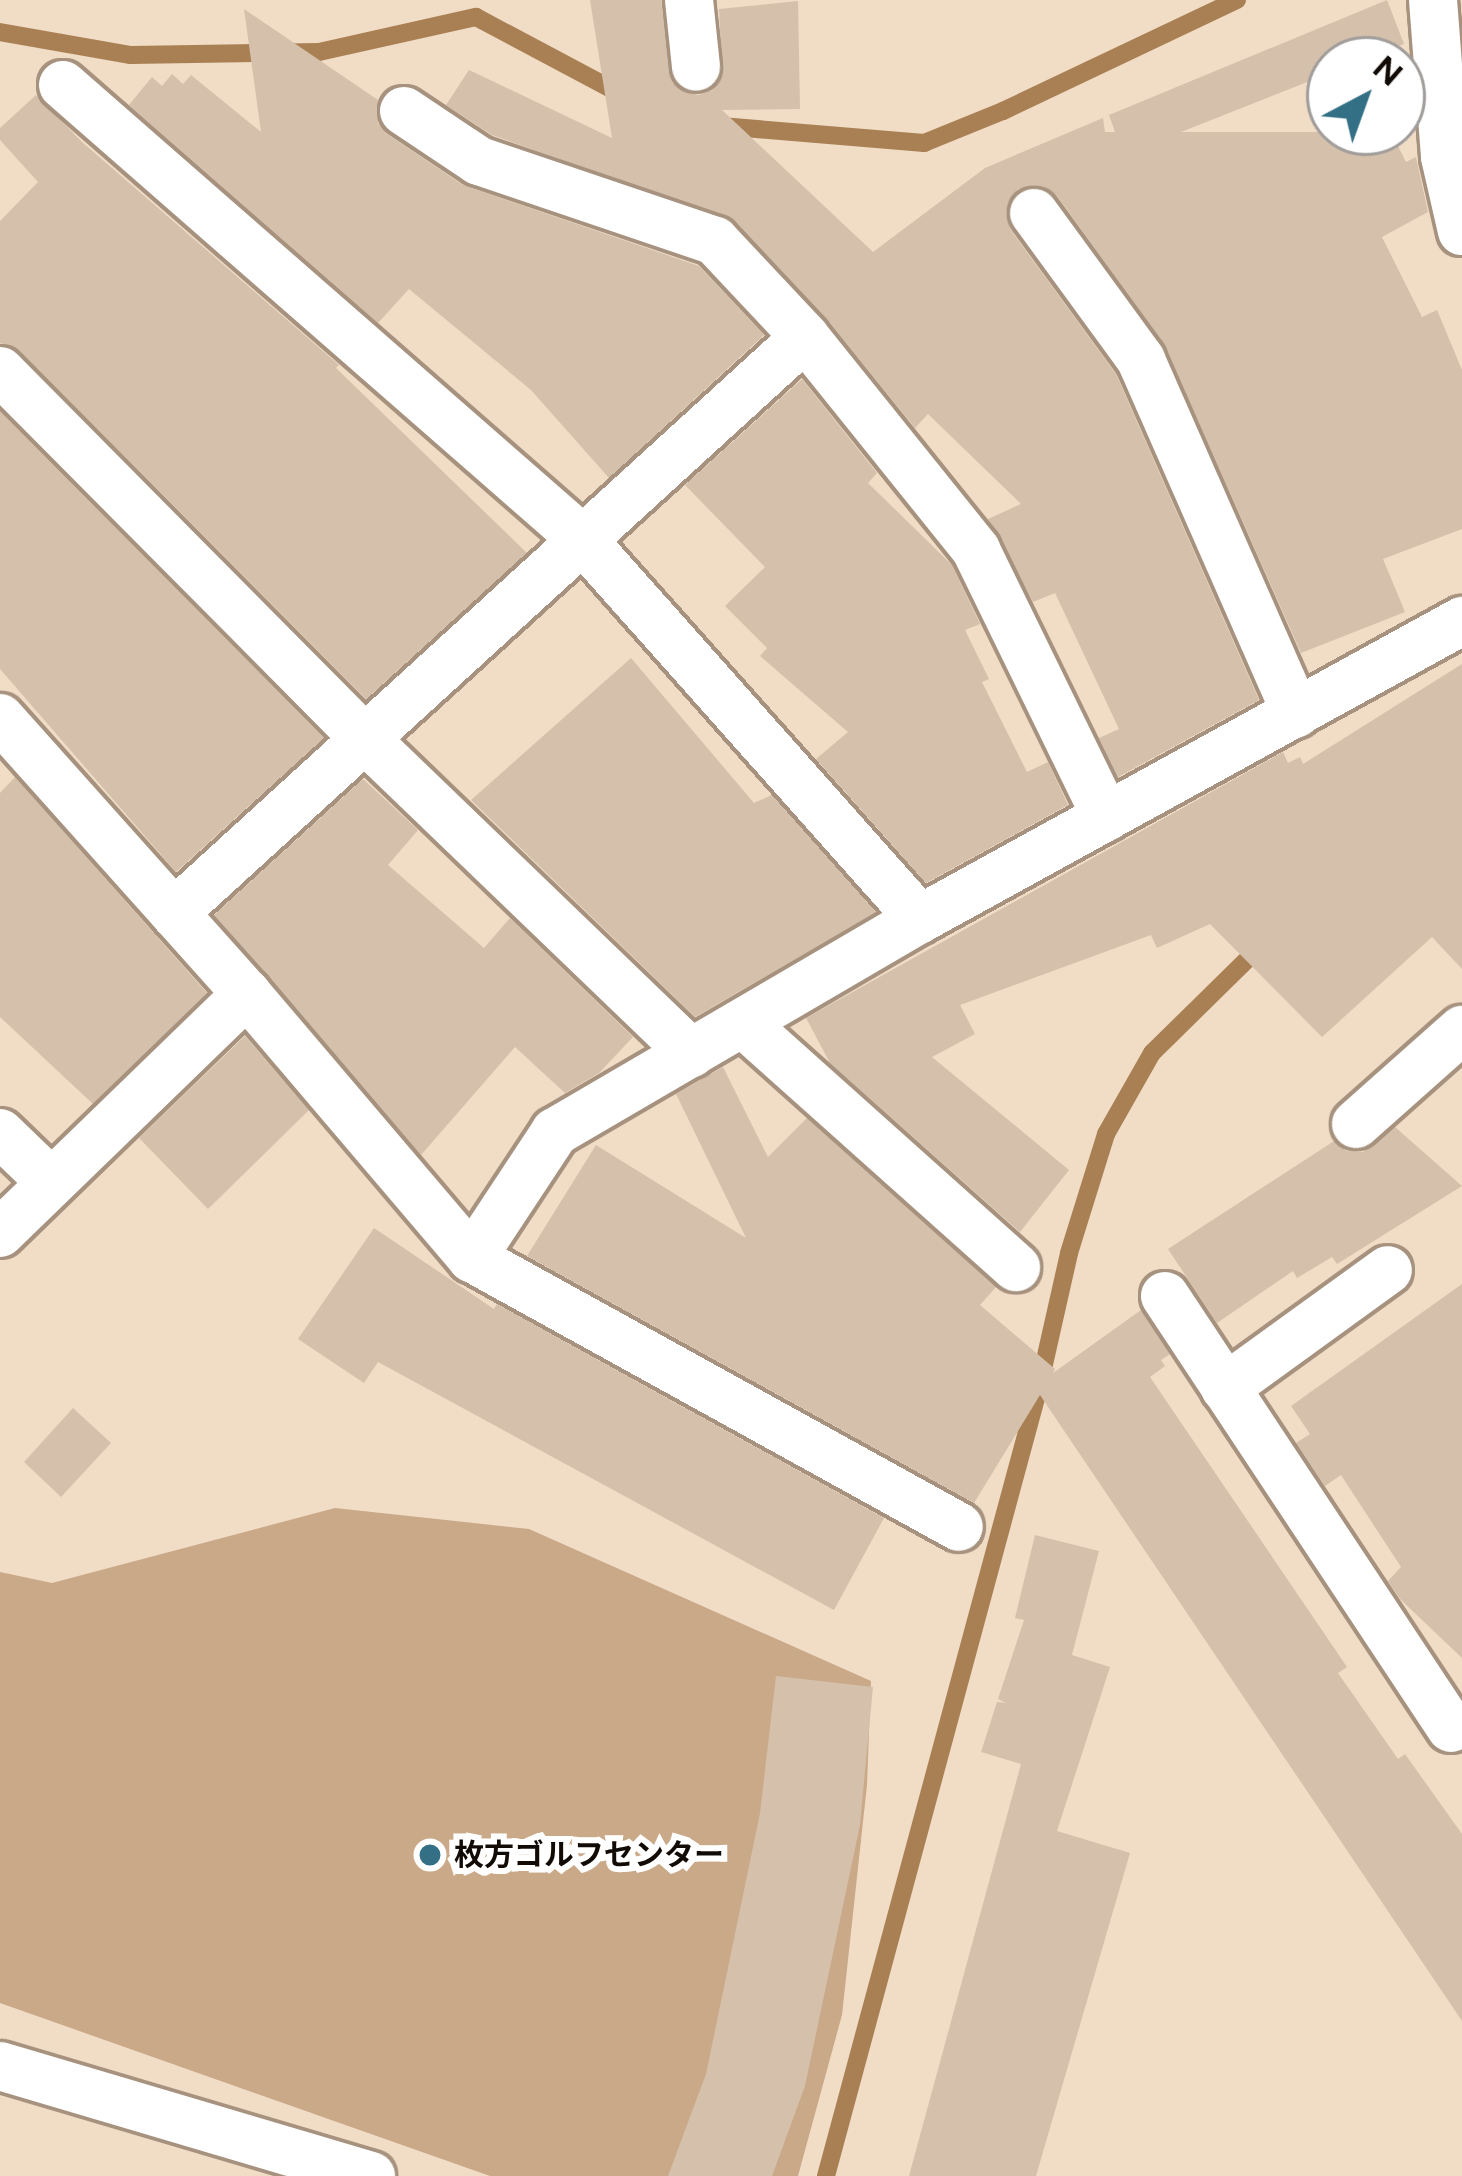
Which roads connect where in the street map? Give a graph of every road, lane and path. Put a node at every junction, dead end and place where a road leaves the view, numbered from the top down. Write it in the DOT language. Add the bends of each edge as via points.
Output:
graph roads {
  1 [pos="689,0"];
  2 [pos="1433,0"];
  3 [pos="696,67"];
  4 [pos="63,86"];
  5 [pos="404,111"];
  6 [pos="1034,213"];
  7 [pos="1462,231"];
  8 [pos="805,337"];
  9 [pos="0,371"];
  10 [pos="581,538"];
  11 [pos="1462,621"];
  12 [pos="1297,713"];
  13 [pos="0,718"];
  14 [pos="365,739"];
  15 [pos="1106,817"];
  16 [pos="174,914"];
  17 [pos="920,919"];
  18 [pos="248,994"];
  19 [pos="744,1024"];
  20 [pos="1455,1048"];
  21 [pos="691,1053"];
  22 [pos="1355,1124"];
  23 [pos="0,1133"];
  24 [pos="51,1182"];
  25 [pos="0,1233"];
  26 [pos="472,1258"];
  27 [pos="1016,1267"];
  28 [pos="1388,1270"];
  29 [pos="1165,1296"];
  30 [pos="1225,1388"];
  31 [pos="959,1527"];
  32 [pos="1458,1730"];
  33 [pos="0,2066"];
  34 [pos="371,2176"];
  1 -- 3 [label="street"];
  2 -- 7 [label="street" via="1445,157"];
  4 -- 10 [label="street"];
  5 -- 8 [label="street" via="479,161 715,241"];
  6 -- 12 [label="street" via="1141,361"];
  8 -- 10 [label="street"];
  8 -- 15 [label="street" via="976,550"];
  9 -- 14 [label="street"];
  10 -- 14 [label="street"];
  10 -- 17 [label="street"];
  11 -- 12 [label="street"];
  12 -- 15 [label="street"];
  13 -- 16 [label="street"];
  14 -- 16 [label="street"];
  14 -- 21 [label="street"];
  15 -- 17 [label="street"];
  16 -- 18 [label="street"];
  17 -- 19 [label="street"];
  18 -- 24 [label="street"];
  18 -- 26 [label="street"];
  19 -- 21 [label="street"];
  19 -- 27 [label="street"];
  20 -- 22 [label="street"];
  21 -- 26 [label="street" via="555,1132"];
  23 -- 24 [label="street"];
  24 -- 25 [label="street"];
  26 -- 31 [label="street"];
  28 -- 30 [label="street"];
  29 -- 30 [label="street"];
  30 -- 32 [label="street"];
  33 -- 34 [label="street"];
}
